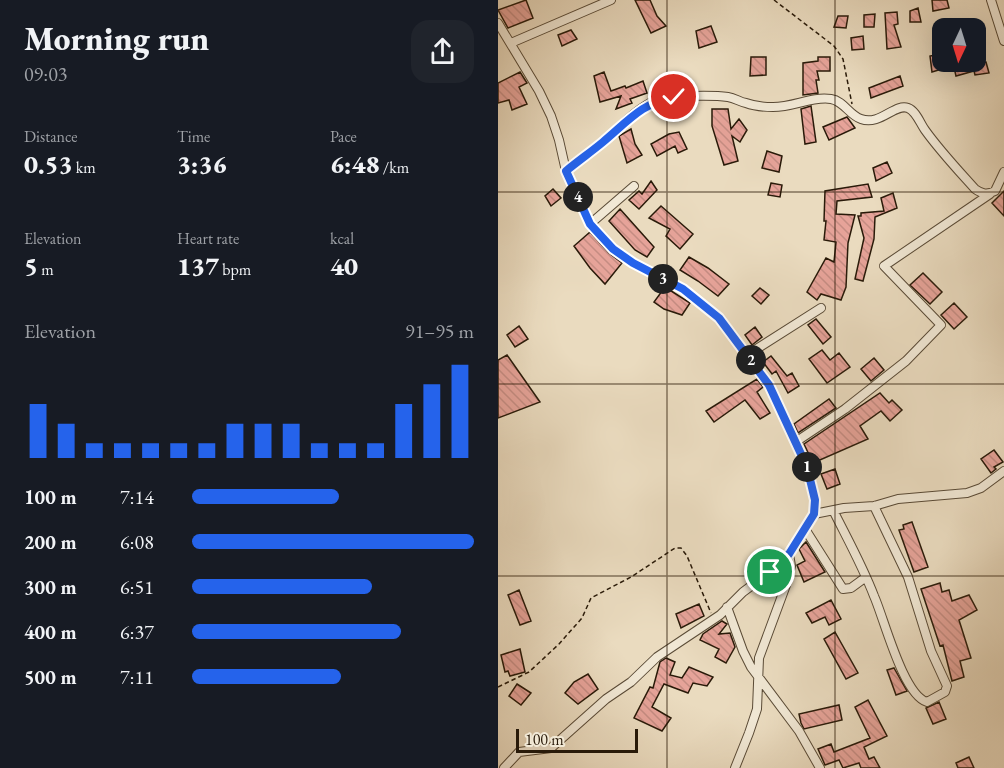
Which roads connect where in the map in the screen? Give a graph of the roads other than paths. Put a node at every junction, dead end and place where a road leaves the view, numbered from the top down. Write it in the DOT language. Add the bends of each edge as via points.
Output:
graph roads {
  1 [pos="611,0"];
  2 [pos="991,0"];
  3 [pos="498,23"];
  4 [pos="1004,41"];
  5 [pos="511,43"];
  6 [pos="566,171"];
  7 [pos="1004,172"];
  8 [pos="634,186"];
  9 [pos="991,193"];
  10 [pos="590,224"];
  11 [pos="821,308"];
  12 [pos="747,355"];
  13 [pos="797,441"];
  14 [pos="1004,471"];
  15 [pos="874,506"];
  16 [pos="834,512"];
  17 [pos="814,514"];
  18 [pos="805,529"];
  19 [pos="789,554"];
  20 [pos="866,577"];
  21 [pos="727,607"];
  22 [pos="758,678"];
  23 [pos="504,768"];
  24 [pos="735,768"];
  25 [pos="820,768"];
  1 -- 5 [label="street"];
  2 -- 4 [label="street"];
  3 -- 5 [label="street"];
  5 -- 6 [label="street" via="551,116"];
  6 -- 9 [label="street" via="657,100 717,96 772,107 813,98 842,104 861,119 883,118 901,108 911,110 975,189"];
  6 -- 10 [label="street"];
  7 -- 9 [label="street" via="998,188"];
  8 -- 10 [label="street"];
  9 -- 13 [label="street" via="884,266 941,325 906,361"];
  10 -- 12 [label="street" via="613,249 633,263 694,296 719,318"];
  11 -- 12 [label="street"];
  12 -- 13 [label="street" via="765,377"];
  13 -- 17 [label="street" via="810,475"];
  14 -- 15 [label="street" via="968,493 898,499"];
  15 -- 16 [label="street"];
  15 -- 20 [label="street" via="908,577 931,651 947,686 945,692 927,702 916,693 891,646"];
  16 -- 17 [label="street"];
  16 -- 20 [label="street"];
  17 -- 18 [label="street"];
  18 -- 19 [label="street"];
  18 -- 20 [label="street" via="843,589"];
  19 -- 21 [label="street"];
  19 -- 22 [label="street" via="791,566 759,658"];
  21 -- 22 [label="street"];
  21 -- 23 [label="street" via="657,657 551,748 519,752"];
  22 -- 24 [label="street" via="757,709"];
  22 -- 25 [label="street"];
}
